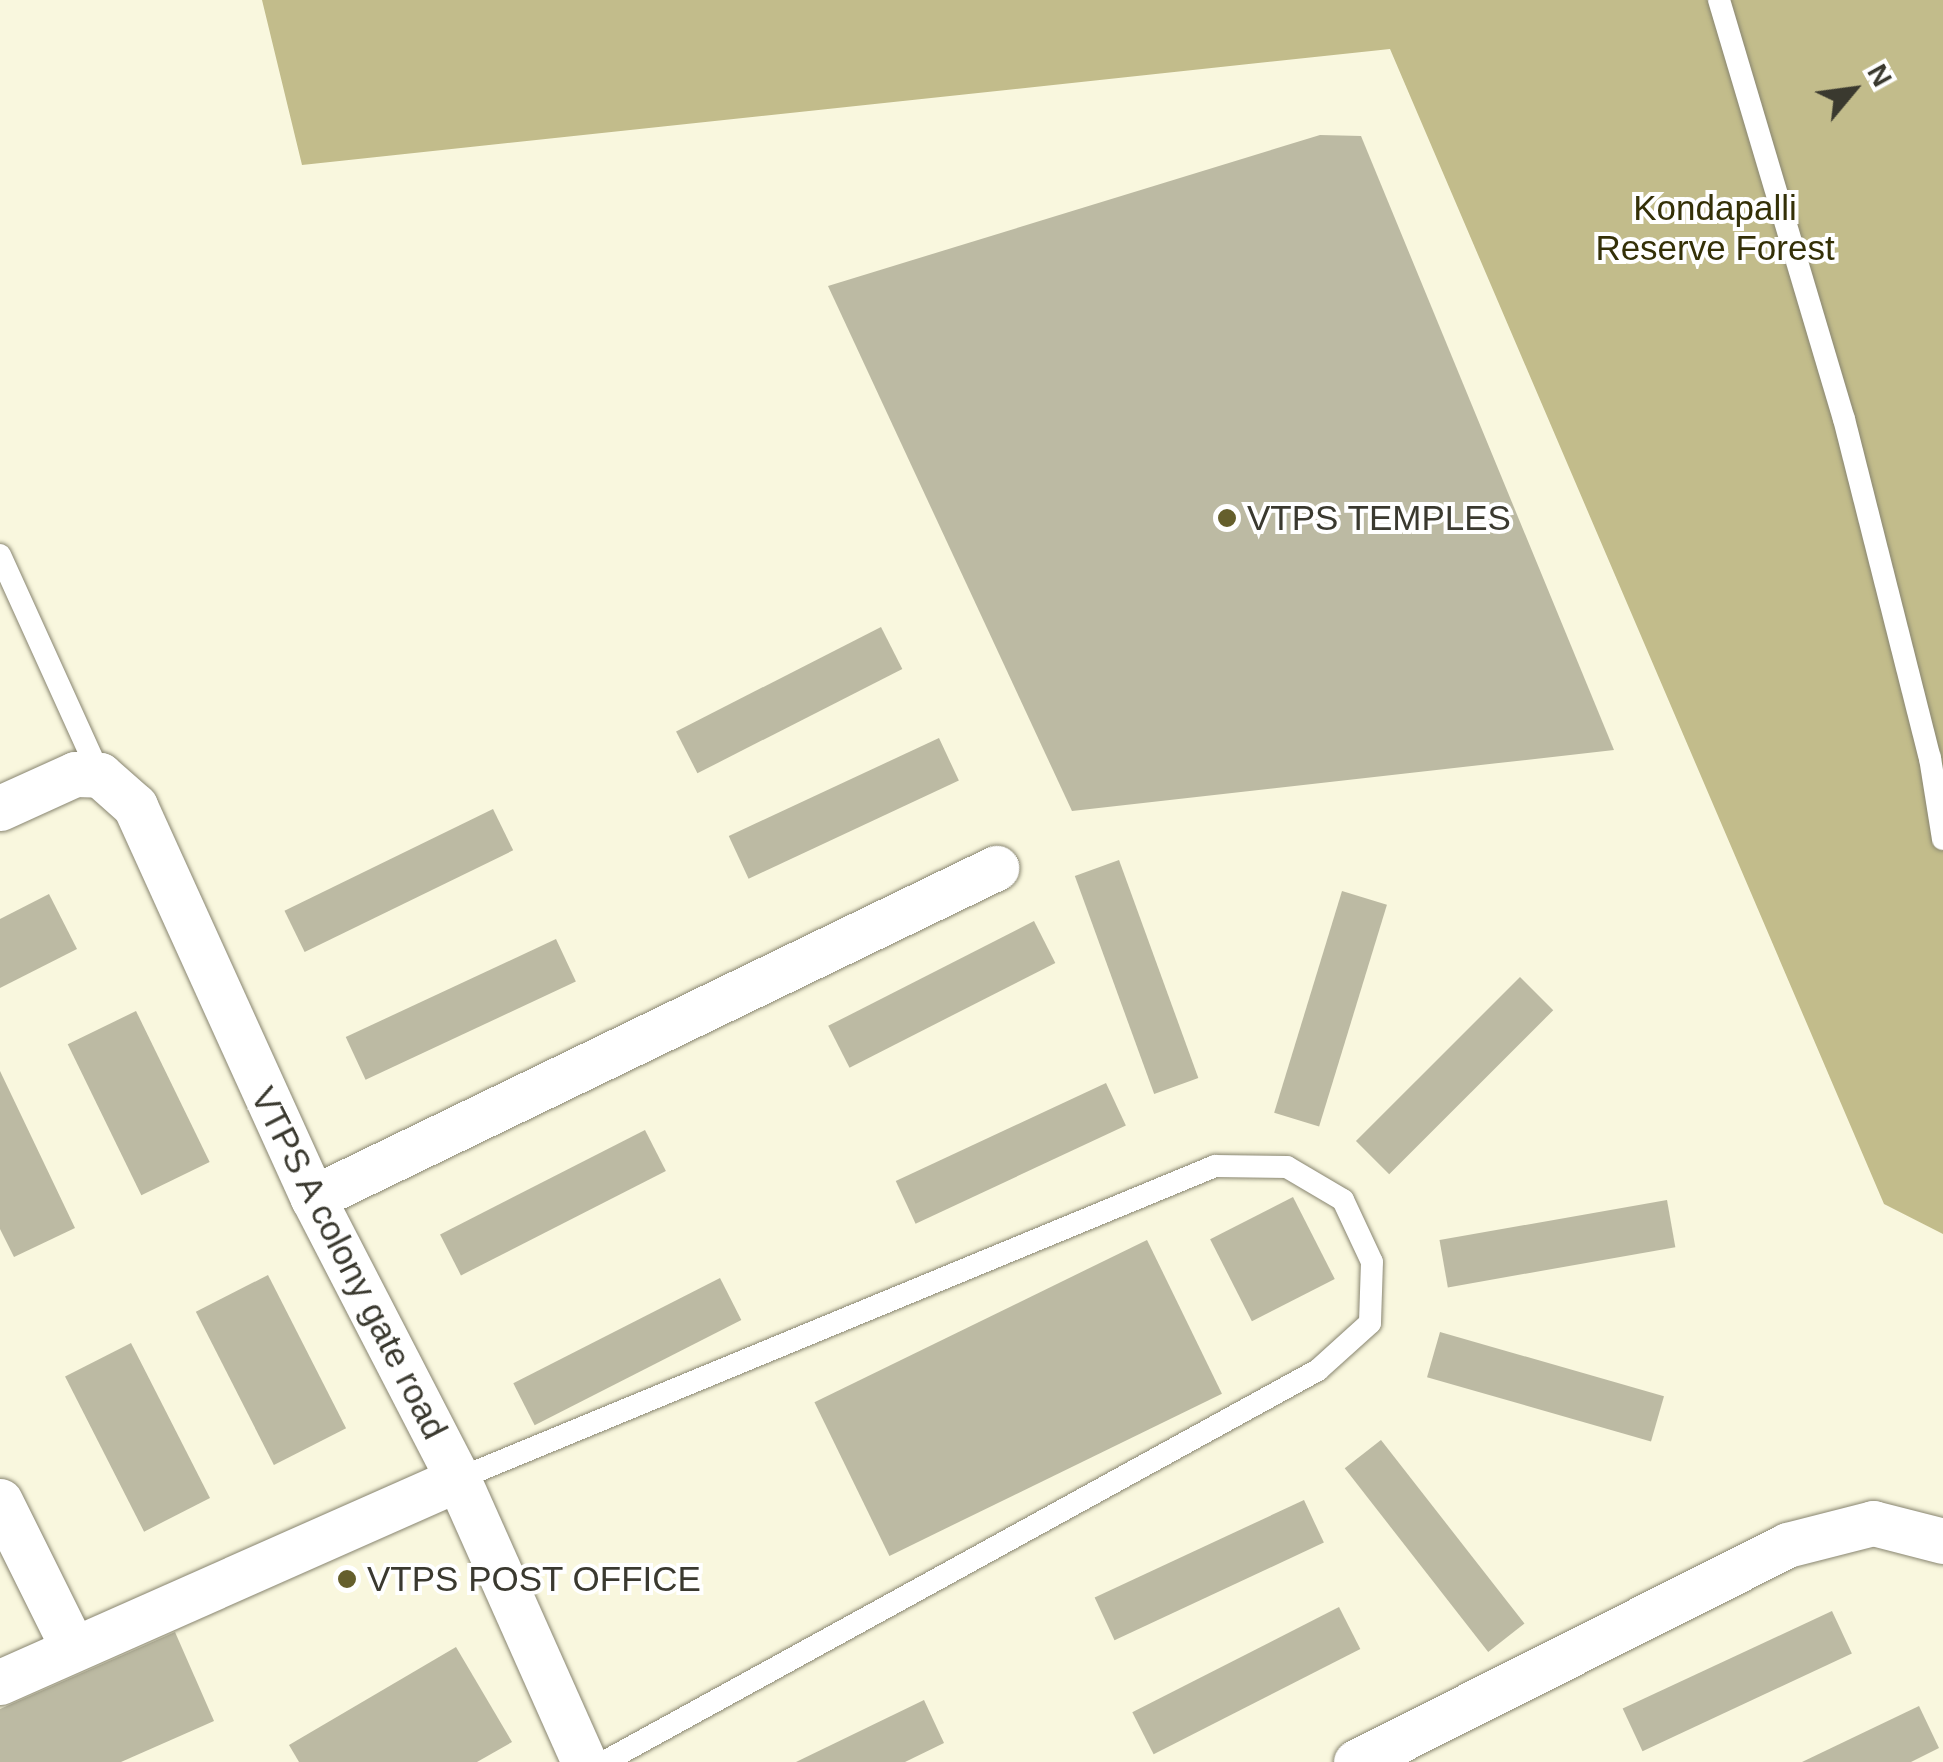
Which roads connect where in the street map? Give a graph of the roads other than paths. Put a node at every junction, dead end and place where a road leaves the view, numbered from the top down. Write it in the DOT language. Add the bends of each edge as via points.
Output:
graph roads {
  1 [pos="1719,0"];
  2 [pos="0,555"];
  3 [pos="100,775"];
  4 [pos="0,808"];
  5 [pos="1943,839"];
  6 [pos="996,868"];
  7 [pos="313,1198"];
  8 [pos="458,1479"];
  9 [pos="0,1501"];
  10 [pos="1943,1541"];
  11 [pos="74,1648"];
  12 [pos="0,1682"];
  13 [pos="584,1762"];
  14 [pos="604,1762"];
  15 [pos="1356,1762"];
  1 -- 5 [label="lane" via="1844,419 1930,758"];
  2 -- 3 [label="lane"];
  3 -- 4 [label="street" via="75,774"];
  3 -- 7 [label="street, VTPS A colony gate road" via="135,806"];
  6 -- 7 [label="street"];
  7 -- 8 [label="street, VTPS A colony gate road"];
  8 -- 11 [label="street"];
  8 -- 13 [label="street, VTPS A colony gate road"];
  8 -- 14 [label="lane" via="1215,1166 1287,1166 1342,1200 1372,1262 1370,1323 1318,1370"];
  9 -- 11 [label="street"];
  10 -- 15 [label="street" via="1914,1528 1872,1523 1787,1546"];
  11 -- 12 [label="street"];
}
